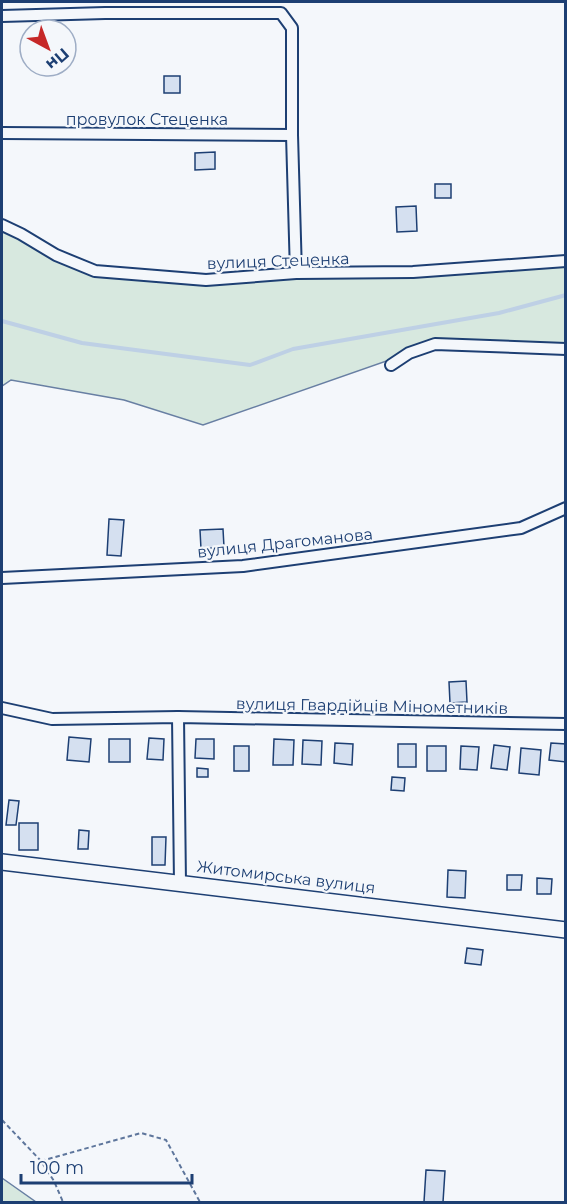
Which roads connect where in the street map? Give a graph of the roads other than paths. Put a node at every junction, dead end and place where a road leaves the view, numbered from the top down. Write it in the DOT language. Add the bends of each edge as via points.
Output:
graph roads {
  1 [pos="106,2"];
  2 [pos="105,13"];
  3 [pos="2,16"];
  4 [pos="2,133"];
  5 [pos="292,135"];
  6 [pos="2,225"];
  7 [pos="566,261"];
  8 [pos="296,273"];
  9 [pos="566,349"];
  10 [pos="391,365"];
  11 [pos="566,508"];
  12 [pos="2,578"];
  13 [pos="2,708"];
  14 [pos="178,717"];
  15 [pos="566,724"];
  16 [pos="2,862"];
  17 [pos="180,883"];
  18 [pos="566,930"];
  1 -- 2 [label="street"];
  2 -- 3 [label="street"];
  2 -- 5 [label="street" via="281,13 292,28"];
  4 -- 5 [label="street, провулок Стеценка"];
  5 -- 8 [label="street"];
  6 -- 8 [label="street, вулиця Стеценка" via="95,271 206,280"];
  7 -- 8 [label="street, вулиця Стеценка" via="413,272"];
  9 -- 10 [label="street" via="435,344 409,353"];
  11 -- 12 [label="street, вулиця Драгоманова" via="521,528 243,566"];
  13 -- 14 [label="street, вулиця Гвардійців Мінометників" via="52,719"];
  14 -- 15 [label="street, вулиця Гвардійців Мінометників"];
  14 -- 17 [label="street"];
  16 -- 17 [label="main road, Житомирська вулиця"];
  17 -- 18 [label="main road, Житомирська вулиця"];
}
